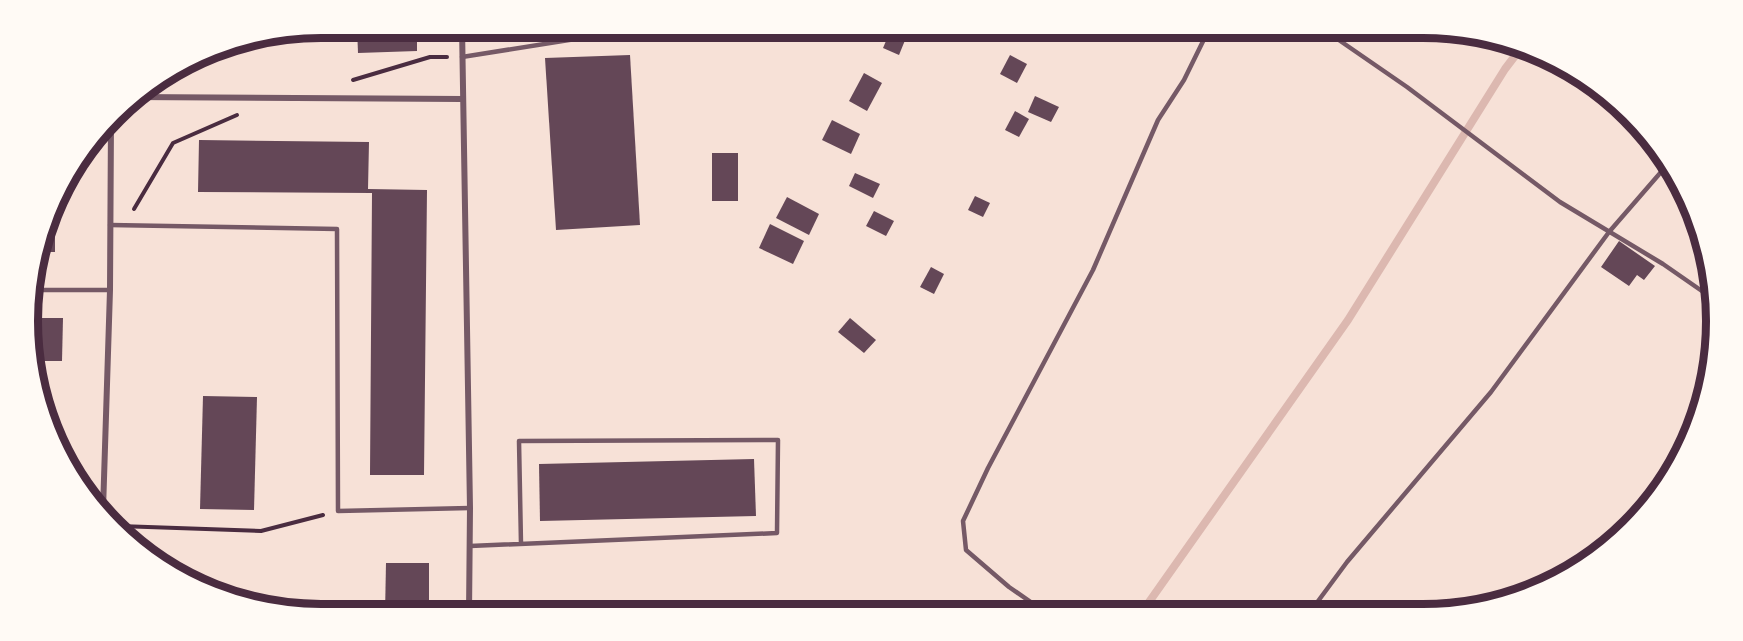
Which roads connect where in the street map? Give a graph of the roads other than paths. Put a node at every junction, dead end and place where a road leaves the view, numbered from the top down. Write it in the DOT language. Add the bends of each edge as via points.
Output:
graph roads {
  1 [pos="462,38"];
  2 [pos="580,38"];
  3 [pos="1205,38"];
  4 [pos="1336,38"];
  5 [pos="462,57"];
  6 [pos="147,97"];
  7 [pos="462,99"];
  8 [pos="111,131"];
  9 [pos="1663,170"];
  10 [pos="110,225"];
  11 [pos="1609,232"];
  12 [pos="39,290"];
  13 [pos="110,290"];
  14 [pos="1704,292"];
  15 [pos="103,501"];
  16 [pos="470,508"];
  17 [pos="521,544"];
  18 [pos="470,546"];
  19 [pos="469,604"];
  20 [pos="1033,604"];
  21 [pos="1316,604"];
  1 -- 5 [label="street"];
  2 -- 5 [label="lane"];
  3 -- 20 [label="lane" via="1158,120 1093,270 963,521 966,550"];
  4 -- 11 [label="lane" via="1560,202"];
  5 -- 7 [label="street"];
  6 -- 7 [label="street"];
  7 -- 16 [label="street"];
  8 -- 10 [label="street"];
  9 -- 11 [label="lane"];
  10 -- 13 [label="street"];
  10 -- 16 [label="lane" via="337,229 338,511"];
  11 -- 14 [label="lane"];
  11 -- 21 [label="lane" via="1491,392"];
  12 -- 13 [label="lane"];
  13 -- 15 [label="street"];
  16 -- 18 [label="street"];
  17 -- 17 [label="lane" via="777,533 777,440 519,441"];
  17 -- 18 [label="lane"];
  18 -- 19 [label="street"];
}
